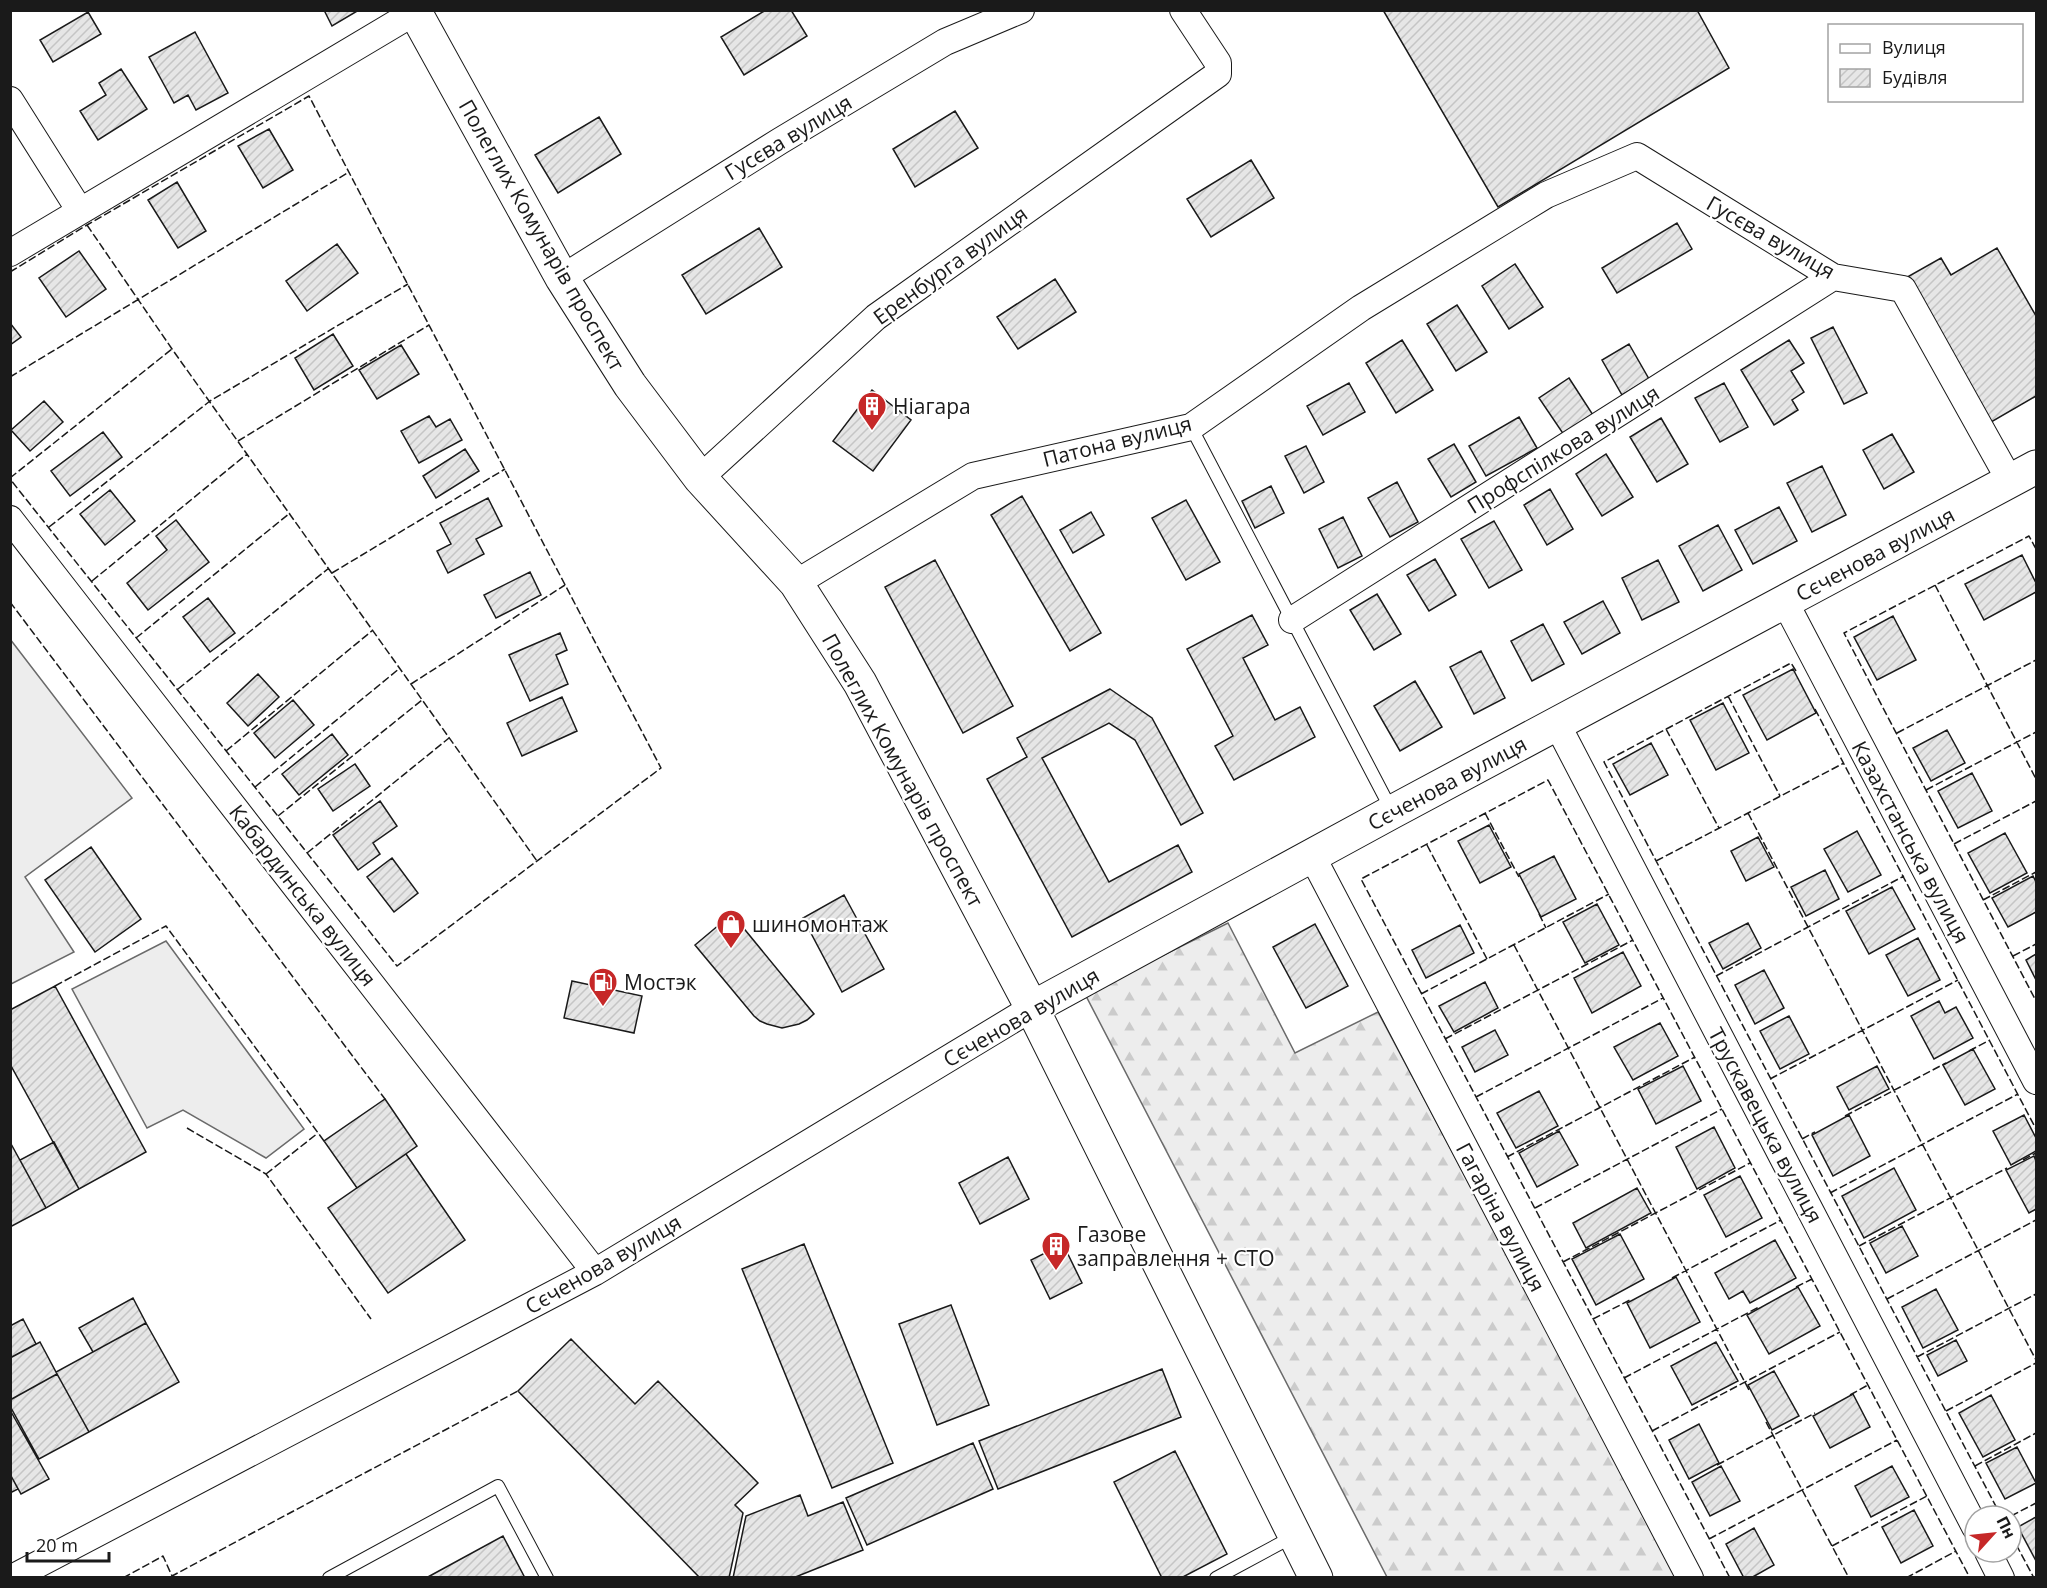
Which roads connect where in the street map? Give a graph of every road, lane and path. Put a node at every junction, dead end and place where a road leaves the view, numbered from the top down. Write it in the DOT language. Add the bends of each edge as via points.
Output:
graph roads {
  1 [pos="1021,10"];
  2 [pos="1184,10"];
  3 [pos="415,11"];
  4 [pos="10,100"];
  5 [pos="1546,195"];
  6 [pos="80,211"];
  7 [pos="10,253"];
  8 [pos="1833,277"];
  9 [pos="562,278"];
  10 [pos="1191,427"];
  11 [pos="2028,477"];
  12 [pos="700,478"];
  13 [pos="10,519"];
  14 [pos="796,583"];
  15 [pos="1785,602"];
  16 [pos="1292,620"];
  17 [pos="1557,724"];
  18 [pos="1392,812"];
  19 [pos="1312,855"];
  20 [pos="1032,1008"];
  21 [pos="2037,1081"];
  22 [pos="595,1272"];
  23 [pos="1963,1504"];
  24 [pos="1295,1535"];
  25 [pos="1994,1564"];
  26 [pos="12,1578"];
  27 [pos="329,1578"];
  28 [pos="547,1578"];
  29 [pos="1216,1578"];
  30 [pos="1316,1578"];
  31 [pos="1690,1578"];
  32 [pos="2001,1578"];
  1 -- 9 [label="street, Гусєва вулиця" via="945,42"];
  2 -- 12 [label="street, Еренбурга вулиця" via="1218,63 1218,74 876,317"];
  3 -- 6 [label="street"];
  3 -- 9 [label="main road, Полеглих Комунарів проспект"];
  4 -- 6 [label="street"];
  5 -- 8 [label="street, Гусєва вулиця" via="1637,156"];
  5 -- 10 [label="street, Патона вулиця" via="1360,308"];
  6 -- 7 [label="street"];
  8 -- 11 [label="street, Гусєва вулиця" via="1903,289"];
  8 -- 16 [label="street, Профспілкова вулиця"];
  9 -- 12 [label="main road, Полеглих Комунарів проспект" via="630,385"];
  10 -- 14 [label="street, Патона вулиця" via="973,476"];
  10 -- 16 [label="lane"];
  11 -- 15 [label="main road, Сєченова вулиця"];
  12 -- 14 [label="main road, Полеглих Комунарів проспект"];
  13 -- 22 [label="street, Кабардинська вулиця"];
  14 -- 20 [label="main road, Полеглих Комунарів проспект" via="860,683"];
  15 -- 17 [label="main road, Сєченова вулиця"];
  15 -- 21 [label="street, Казахстанська вулиця"];
  16 -- 18 [label="lane"];
  17 -- 18 [label="main road, Сєченова вулиця"];
  17 -- 23 [label="street, Трускавецька вулиця"];
  18 -- 19 [label="main road, Сєченова вулиця"];
  19 -- 20 [label="main road, Сєченова вулиця"];
  19 -- 31 [label="street, Гагаріна вулиця"];
  20 -- 22 [label="street, Сєченова вулиця"];
  20 -- 24 [label="main road, Полеглих Комунарів проспект"];
  22 -- 26 [label="street, Сєченова вулиця"];
  24 -- 29 [label="lane"];
  24 -- 30 [label="main road, Полеглих Комунарів проспект"];
  25 -- 32 [label="street"];
  27 -- 28 [label="lane" via="498,1486"];
}
